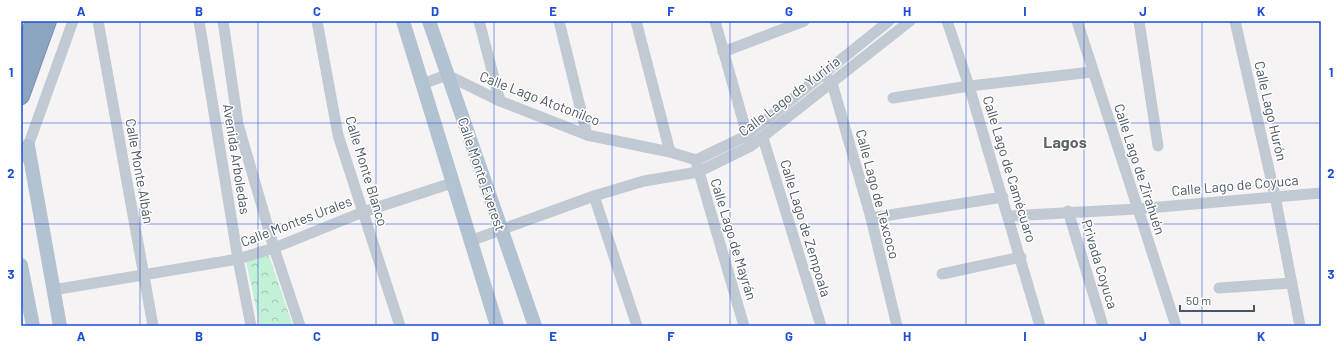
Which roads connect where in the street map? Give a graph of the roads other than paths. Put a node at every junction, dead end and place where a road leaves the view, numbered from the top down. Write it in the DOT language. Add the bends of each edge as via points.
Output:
graph roads {
  1 [pos="34,21"];
  2 [pos="48,21"];
  3 [pos="73,21"];
  4 [pos="98,21"];
  5 [pos="199,21"];
  6 [pos="223,21"];
  7 [pos="317,21"];
  8 [pos="403,21"];
  9 [pos="429,21"];
  10 [pos="479,21"];
  11 [pos="559,21"];
  12 [pos="636,21"];
  13 [pos="715,21"];
  14 [pos="804,21"];
  15 [pos="889,21"];
  16 [pos="910,21"];
  17 [pos="947,21"];
  18 [pos="1077,21"];
  19 [pos="1139,21"];
  20 [pos="1235,21"];
  21 [pos="723,52"];
  22 [pos="21,58"];
  23 [pos="1092,72"];
  24 [pos="824,73"];
  25 [pos="447,75"];
  26 [pos="832,83"];
  27 [pos="422,84"];
  28 [pos="970,86"];
  29 [pos="21,96"];
  30 [pos="893,98"];
  31 [pos="500,101"];
  32 [pos="587,135"];
  33 [pos="763,138"];
  34 [pos="749,141"];
  35 [pos="1158,146"];
  36 [pos="24,152"];
  37 [pos="670,152"];
  38 [pos="696,160"];
  39 [pos="698,172"];
  40 [pos="452,183"];
  41 [pos="1321,193"];
  42 [pos="594,196"];
  43 [pos="1275,196"];
  44 [pos="1003,197"];
  45 [pos="1137,209"];
  46 [pos="1068,211"];
  47 [pos="363,212"];
  48 [pos="1009,216"];
  49 [pos="871,218"];
  50 [pos="501,229"];
  51 [pos="470,241"];
  52 [pos="274,248"];
  53 [pos="1021,257"];
  54 [pos="238,259"];
  55 [pos="21,264"];
  56 [pos="143,273"];
  57 [pos="942,274"];
  58 [pos="1292,283"];
  59 [pos="1219,288"];
  60 [pos="53,290"];
  61 [pos="33,326"];
  62 [pos="60,326"];
  63 [pos="153,326"];
  64 [pos="251,326"];
  65 [pos="300,326"];
  66 [pos="400,326"];
  67 [pos="497,326"];
  68 [pos="535,326"];
  69 [pos="637,326"];
  70 [pos="744,326"];
  71 [pos="821,326"];
  72 [pos="897,326"];
  73 [pos="1040,326"];
  74 [pos="1103,326"];
  75 [pos="1176,326"];
  76 [pos="1300,326"];
  1 -- 22 [label="highway"];
  2 -- 29 [label="highway"];
  3 -- 36 [label="street"];
  4 -- 56 [label="street, Calle Monte Albán"];
  5 -- 54 [label="street, Avenida Arboledas"];
  6 -- 52 [label="street, Avenida Arboledas" via="238,124"];
  7 -- 47 [label="street, Calle Monte Blanco" via="338,135"];
  8 -- 27 [label="main road, Calle Monte Everest"];
  9 -- 25 [label="main road, Calle Monte Everest"];
  10 -- 31 [label="street"];
  11 -- 32 [label="street"];
  12 -- 37 [label="street"];
  13 -- 21 [label="street"];
  14 -- 21 [label="street"];
  15 -- 24 [label="street, Calle Lago de Yuriria"];
  16 -- 26 [label="street, Calle Lago de Yuriria"];
  17 -- 28 [label="street, Calle Lago de Camécuaro"];
  18 -- 23 [label="street, Calle Lago de Zirahuén"];
  19 -- 35 [label="street"];
  20 -- 43 [label="street, Calle Lago Hurón"];
  21 -- 34 [label="street"];
  23 -- 28 [label="street"];
  23 -- 45 [label="street, Calle Lago de Zirahuén"];
  24 -- 26 [label="street, Calle Lago de Texcoco"];
  24 -- 34 [label="street, Calle Lago de Yuriria"];
  25 -- 27 [label="street"];
  25 -- 31 [label="street, Calle Lago Atotonilco"];
  25 -- 50 [label="main road, Calle Monte Everest"];
  26 -- 33 [label="street, Calle Lago de Yuriria"];
  26 -- 49 [label="street, Calle Lago de Texcoco"];
  27 -- 40 [label="main road, Calle Monte Everest"];
  28 -- 30 [label="street"];
  28 -- 44 [label="street, Calle Lago de Camécuaro"];
  31 -- 32 [label="street, Calle Lago Atotonilco"];
  32 -- 37 [label="street, Calle Lago Atotonilco"];
  33 -- 34 [label="street, Calle Lago de Yuriria"];
  33 -- 71 [label="street, Calle Lago de Zempoala"];
  34 -- 38 [label="street, Calle Lago de Yuriria"];
  34 -- 39 [label="street, Calle Lago de Yuriria"];
  36 -- 60 [label="main road"];
  37 -- 38 [label="street, Calle Lago Atotonilco"];
  38 -- 39 [label="street, Calle Lago de Mayrán"];
  39 -- 42 [label="street, Calle Lago de Yuriria" via="644,181"];
  39 -- 70 [label="street, Calle Lago de Mayrán"];
  40 -- 47 [label="street, Calle Montes Urales"];
  40 -- 51 [label="main road, Calle Monte Everest"];
  41 -- 43 [label="street, Calle Lago de Coyuca"];
  42 -- 50 [label="street, Calle Lago de Yuriria"];
  42 -- 69 [label="street"];
  43 -- 45 [label="street, Calle Lago de Coyuca"];
  43 -- 58 [label="street, Calle Lago Hurón"];
  44 -- 48 [label="street, Calle Lago de Camécuaro"];
  44 -- 49 [label="street"];
  45 -- 46 [label="street, Calle Lago de Coyuca"];
  45 -- 75 [label="street, Calle Lago de Zirahuén"];
  46 -- 48 [label="street, Calle Lago de Coyuca"];
  46 -- 74 [label="street, Privada Coyuca"];
  47 -- 52 [label="street, Calle Montes Urales"];
  47 -- 66 [label="street, Calle Monte Blanco"];
  48 -- 53 [label="street, Calle Lago de Camécuaro"];
  49 -- 72 [label="street, Calle Lago de Texcoco"];
  50 -- 51 [label="street, Calle Lago de Yuriria"];
  50 -- 68 [label="main road, Calle Monte Everest"];
  51 -- 67 [label="main road, Calle Monte Everest"];
  52 -- 54 [label="street, Calle Montes Urales"];
  52 -- 65 [label="street, Avenida Arboledas"];
  53 -- 57 [label="street"];
  53 -- 73 [label="street, Calle Lago de Camécuaro"];
  54 -- 56 [label="street, Calle Montes Urales"];
  54 -- 64 [label="street, Avenida Arboledas"];
  55 -- 61 [label="main road"];
  56 -- 60 [label="street, Calle Montes Urales"];
  56 -- 63 [label="street, Calle Monte Albán"];
  58 -- 59 [label="street"];
  58 -- 76 [label="street, Calle Lago Hurón"];
  60 -- 62 [label="main road"];
}
